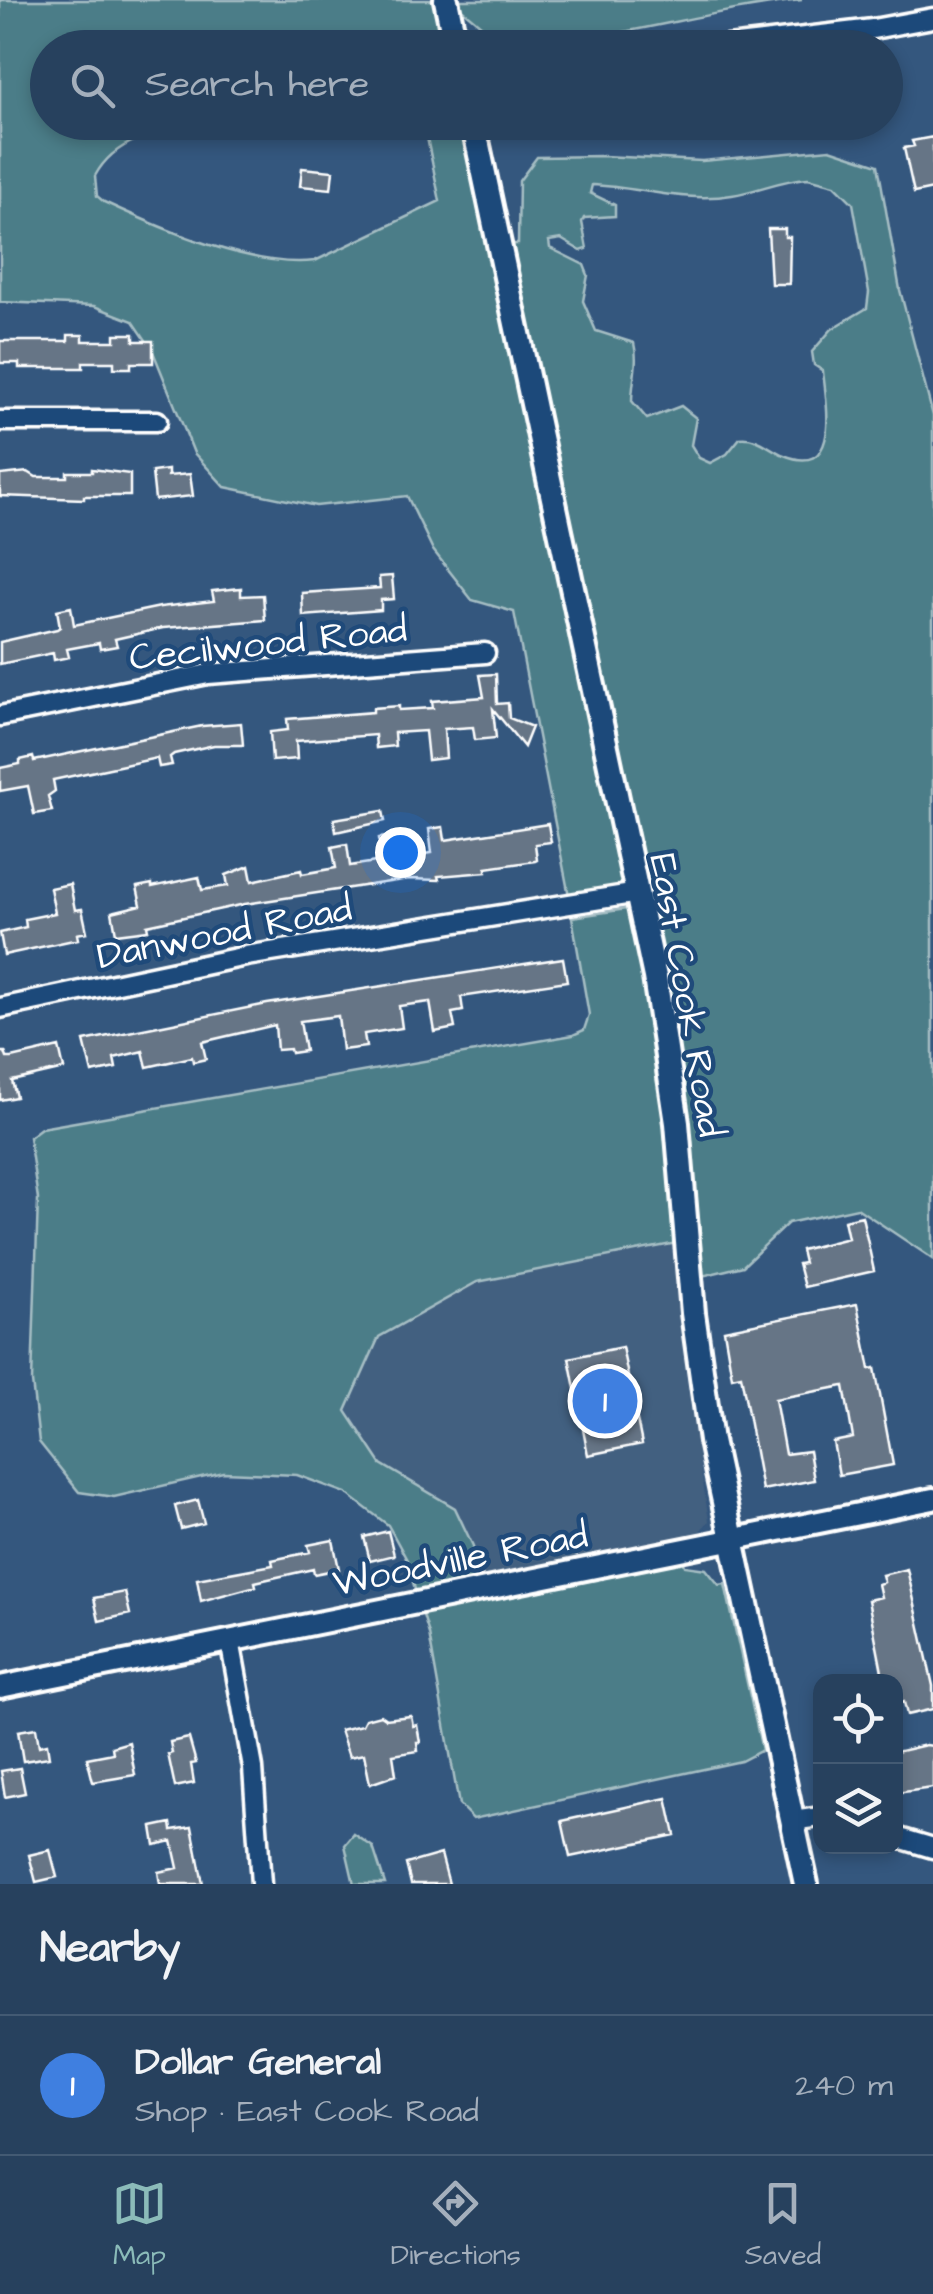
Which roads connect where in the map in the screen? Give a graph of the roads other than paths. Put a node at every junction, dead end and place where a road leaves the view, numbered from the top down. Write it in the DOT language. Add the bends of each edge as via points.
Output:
graph roads {
  1 [pos="446,0"];
  2 [pos="933,18"];
  3 [pos="452,30"];
  4 [pos="865,30"];
  5 [pos="476,140"];
  6 [pos="0,421"];
  7 [pos="157,421"];
  8 [pos="485,653"];
  9 [pos="0,716"];
  10 [pos="638,893"];
  11 [pos="0,1008"];
  12 [pos="933,1499"];
  13 [pos="730,1540"];
  14 [pos="230,1640"];
  15 [pos="0,1687"];
  16 [pos="813,1818"];
  17 [pos="793,1822"];
  18 [pos="903,1839"];
  19 [pos="933,1848"];
  20 [pos="260,1884"];
  21 [pos="806,1884"];
  1 -- 3 [label="main road"];
  2 -- 4 [label="street"];
  5 -- 10 [label="main road, East Cook Road"];
  6 -- 7 [label="street"];
  8 -- 9 [label="street, Cecilwood Road" via="208,674"];
  10 -- 11 [label="street, Danwood Road" via="246,956"];
  10 -- 13 [label="main road, East Cook Road" via="671,1070 701,1376"];
  12 -- 13 [label="street, Woodville Road"];
  13 -- 14 [label="street, Woodville Road"];
  13 -- 17 [label="main road, East Cook Road"];
  14 -- 15 [label="street, Woodville Road"];
  14 -- 20 [label="street" via="253,1768"];
  16 -- 17 [label="street"];
  17 -- 21 [label="main road, East Cook Road"];
  18 -- 19 [label="street"];
}
